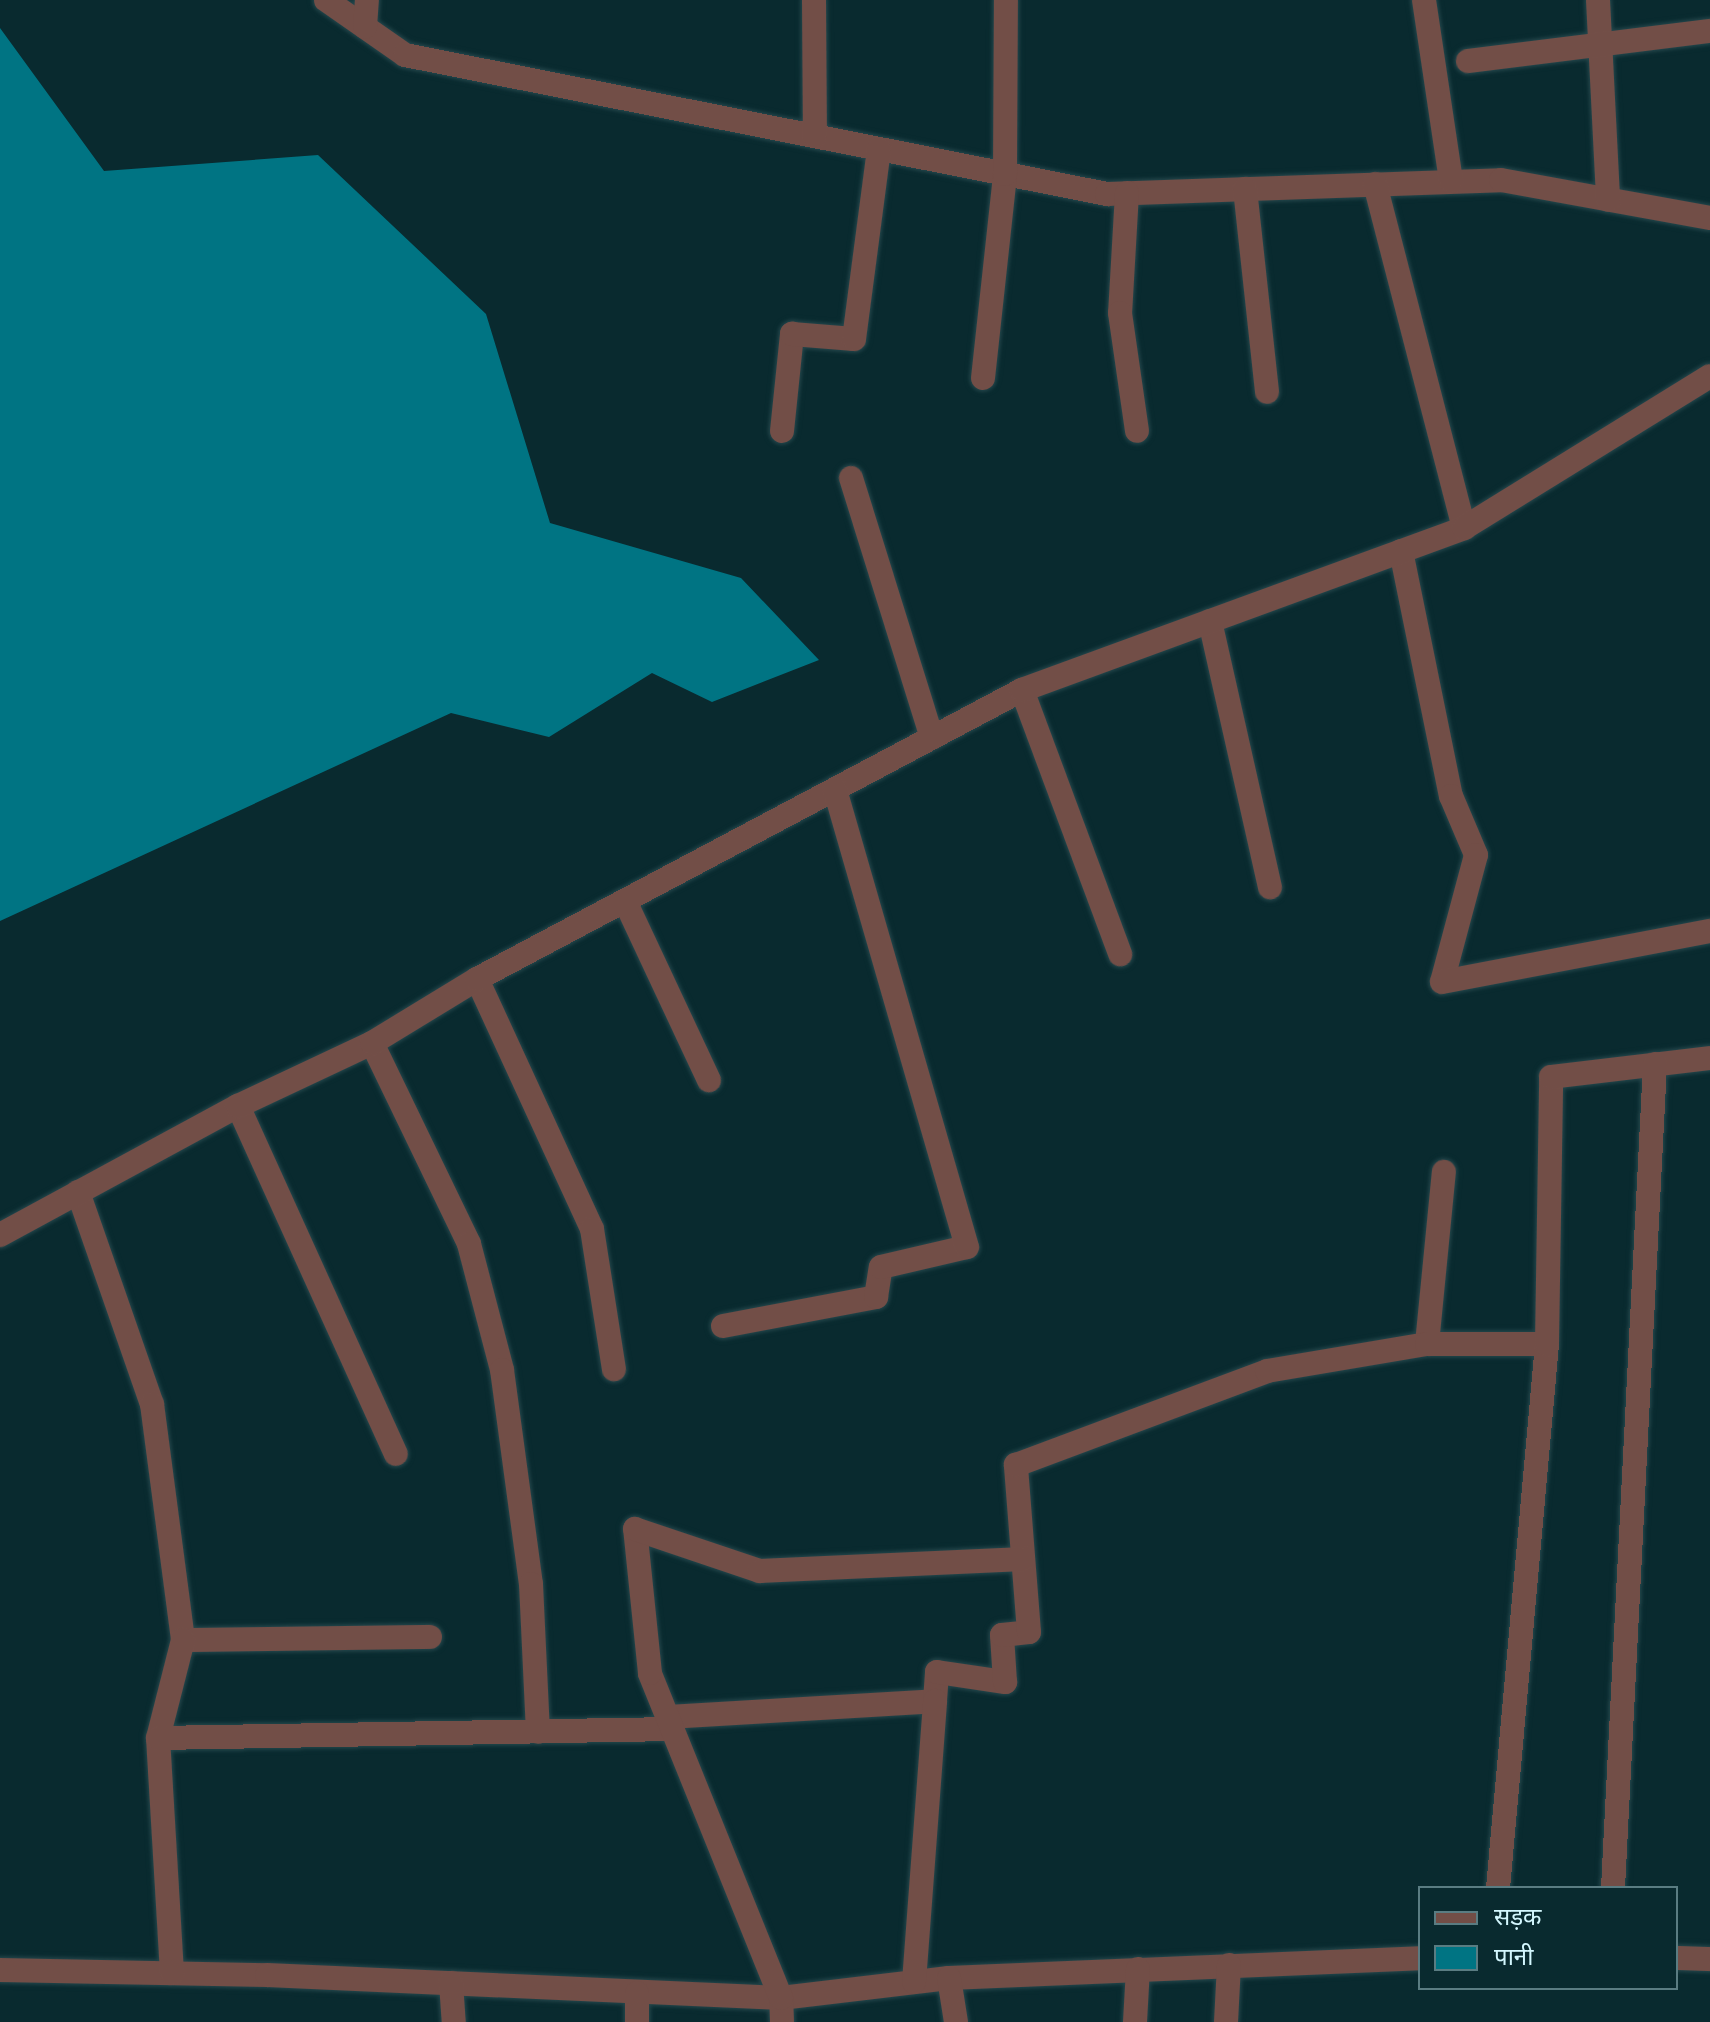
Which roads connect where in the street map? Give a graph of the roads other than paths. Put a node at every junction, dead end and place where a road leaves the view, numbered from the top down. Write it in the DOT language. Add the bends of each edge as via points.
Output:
graph roads {
  1 [pos="326,0"];
  2 [pos="367,0"];
  3 [pos="814,0"];
  4 [pos="1006,0"];
  5 [pos="1424,0"];
  6 [pos="1598,0"];
  7 [pos="365,27"];
  8 [pos="1710,31"];
  9 [pos="1600,45"];
  10 [pos="1468,61"];
  11 [pos="815,136"];
  12 [pos="879,150"];
  13 [pos="1005,174"];
  14 [pos="1451,181"];
  15 [pos="1375,184"];
  16 [pos="1245,189"];
  17 [pos="1127,193"];
  18 [pos="1608,200"];
  19 [pos="1710,218"];
  20 [pos="1710,376"];
  21 [pos="983,378"];
  22 [pos="1267,392"];
  23 [pos="782,431"];
  24 [pos="1137,431"];
  25 [pos="851,478"];
  26 [pos="1464,528"];
  27 [pos="1401,551"];
  28 [pos="1210,621"];
  29 [pos="1022,690"];
  30 [pos="932,738"];
  31 [pos="835,790"];
  32 [pos="1270,887"];
  33 [pos="625,901"];
  34 [pos="1710,931"];
  35 [pos="1120,954"];
  36 [pos="477,979"];
  37 [pos="372,1043"];
  38 [pos="1710,1058"];
  39 [pos="1655,1064"];
  40 [pos="709,1080"];
  41 [pos="238,1106"];
  42 [pos="1444,1172"];
  43 [pos="78,1192"];
  44 [pos="0,1235"];
  45 [pos="723,1326"];
  46 [pos="1427,1344"];
  47 [pos="1547,1344"];
  48 [pos="614,1369"];
  49 [pos="396,1454"];
  50 [pos="1023,1559"];
  51 [pos="430,1637"];
  52 [pos="183,1640"];
  53 [pos="935,1701"];
  54 [pos="670,1723"];
  55 [pos="538,1732"];
  56 [pos="158,1738"];
  57 [pos="1498,1886"];
  58 [pos="1613,1886"];
  59 [pos="1418,1958"];
  60 [pos="1678,1958"];
  61 [pos="1710,1959"];
  62 [pos="1229,1965"];
  63 [pos="1138,1969"];
  64 [pos="0,1970"];
  65 [pos="172,1973"];
  66 [pos="949,1978"];
  67 [pos="914,1982"];
  68 [pos="451,1983"];
  69 [pos="637,1993"];
  70 [pos="782,2010"];
  71 [pos="454,2022"];
  72 [pos="637,2022"];
  73 [pos="956,2022"];
  74 [pos="1135,2022"];
  75 [pos="1226,2022"];
  1 -- 7 [label="street"];
  2 -- 7 [label="street"];
  3 -- 11 [label="street"];
  4 -- 13 [label="street"];
  5 -- 14 [label="street"];
  6 -- 9 [label="street"];
  7 -- 11 [label="street" via="405,55"];
  8 -- 9 [label="street"];
  9 -- 10 [label="street"];
  9 -- 18 [label="street"];
  11 -- 12 [label="street"];
  12 -- 13 [label="street"];
  12 -- 23 [label="street" via="854,339 792,334"];
  13 -- 17 [label="street"];
  13 -- 21 [label="street"];
  14 -- 15 [label="street"];
  14 -- 18 [label="street" via="1501,180"];
  15 -- 16 [label="street"];
  15 -- 26 [label="street"];
  16 -- 17 [label="street"];
  16 -- 22 [label="street"];
  17 -- 24 [label="street" via="1120,313"];
  18 -- 19 [label="street"];
  20 -- 26 [label="street"];
  25 -- 30 [label="street"];
  26 -- 27 [label="street"];
  27 -- 28 [label="street"];
  27 -- 34 [label="street" via="1451,796 1476,855 1442,982"];
  28 -- 29 [label="street"];
  28 -- 32 [label="street"];
  29 -- 30 [label="street"];
  29 -- 35 [label="street"];
  30 -- 31 [label="street"];
  31 -- 33 [label="street"];
  31 -- 45 [label="street" via="967,1247 881,1267 876,1297"];
  33 -- 36 [label="street"];
  33 -- 40 [label="street"];
  36 -- 37 [label="street"];
  36 -- 48 [label="street" via="592,1229"];
  37 -- 41 [label="street"];
  37 -- 55 [label="street" via="469,1244 502,1370 531,1584"];
  38 -- 39 [label="street"];
  39 -- 47 [label="street" via="1551,1077"];
  39 -- 58 [label="street"];
  41 -- 43 [label="street"];
  41 -- 49 [label="street"];
  42 -- 46 [label="street"];
  43 -- 44 [label="street"];
  43 -- 52 [label="street" via="152,1404"];
  46 -- 47 [label="street"];
  46 -- 50 [label="street" via="1267,1371 1016,1465"];
  47 -- 57 [label="street"];
  50 -- 53 [label="street" via="1029,1632 1002,1635 1005,1682 937,1672"];
  50 -- 54 [label="street" via="760,1571 635,1529 650,1673"];
  51 -- 52 [label="street"];
  52 -- 56 [label="street"];
  53 -- 54 [label="street"];
  53 -- 67 [label="street"];
  54 -- 55 [label="street"];
  54 -- 70 [label="street"];
  55 -- 56 [label="street"];
  56 -- 65 [label="street"];
  59 -- 62 [label="street"];
  60 -- 61 [label="street"];
  62 -- 63 [label="street"];
  62 -- 75 [label="street"];
  63 -- 66 [label="street"];
  63 -- 74 [label="street"];
  64 -- 65 [label="street"];
  65 -- 68 [label="street"];
  66 -- 67 [label="street"];
  66 -- 73 [label="street"];
  67 -- 70 [label="street"];
  68 -- 69 [label="street"];
  68 -- 71 [label="street"];
  69 -- 70 [label="street"];
  69 -- 72 [label="street"];
}
